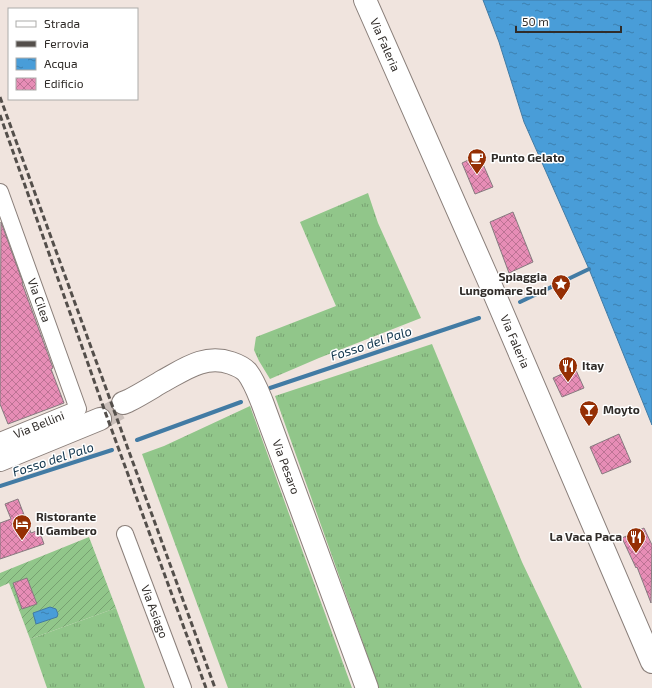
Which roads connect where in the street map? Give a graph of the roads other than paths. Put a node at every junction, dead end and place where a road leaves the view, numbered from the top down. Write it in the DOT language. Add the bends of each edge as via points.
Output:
graph roads {
  1 [pos="365,0"];
  2 [pos="0,192"];
  3 [pos="125,403"];
  4 [pos="93,416"];
  5 [pos="1,443"];
  6 [pos="125,534"];
  7 [pos="652,662"];
  8 [pos="183,688"];
  9 [pos="367,688"];
  1 -- 7 [label="street, Via Faleria"];
  2 -- 4 [label="street, Via Cilea"];
  3 -- 9 [label="street, Via Pesaro" via="185,369 209,360 222,360 246,371 262,402"];
  4 -- 5 [label="street"];
  6 -- 8 [label="street, Via Asiago"];
}
